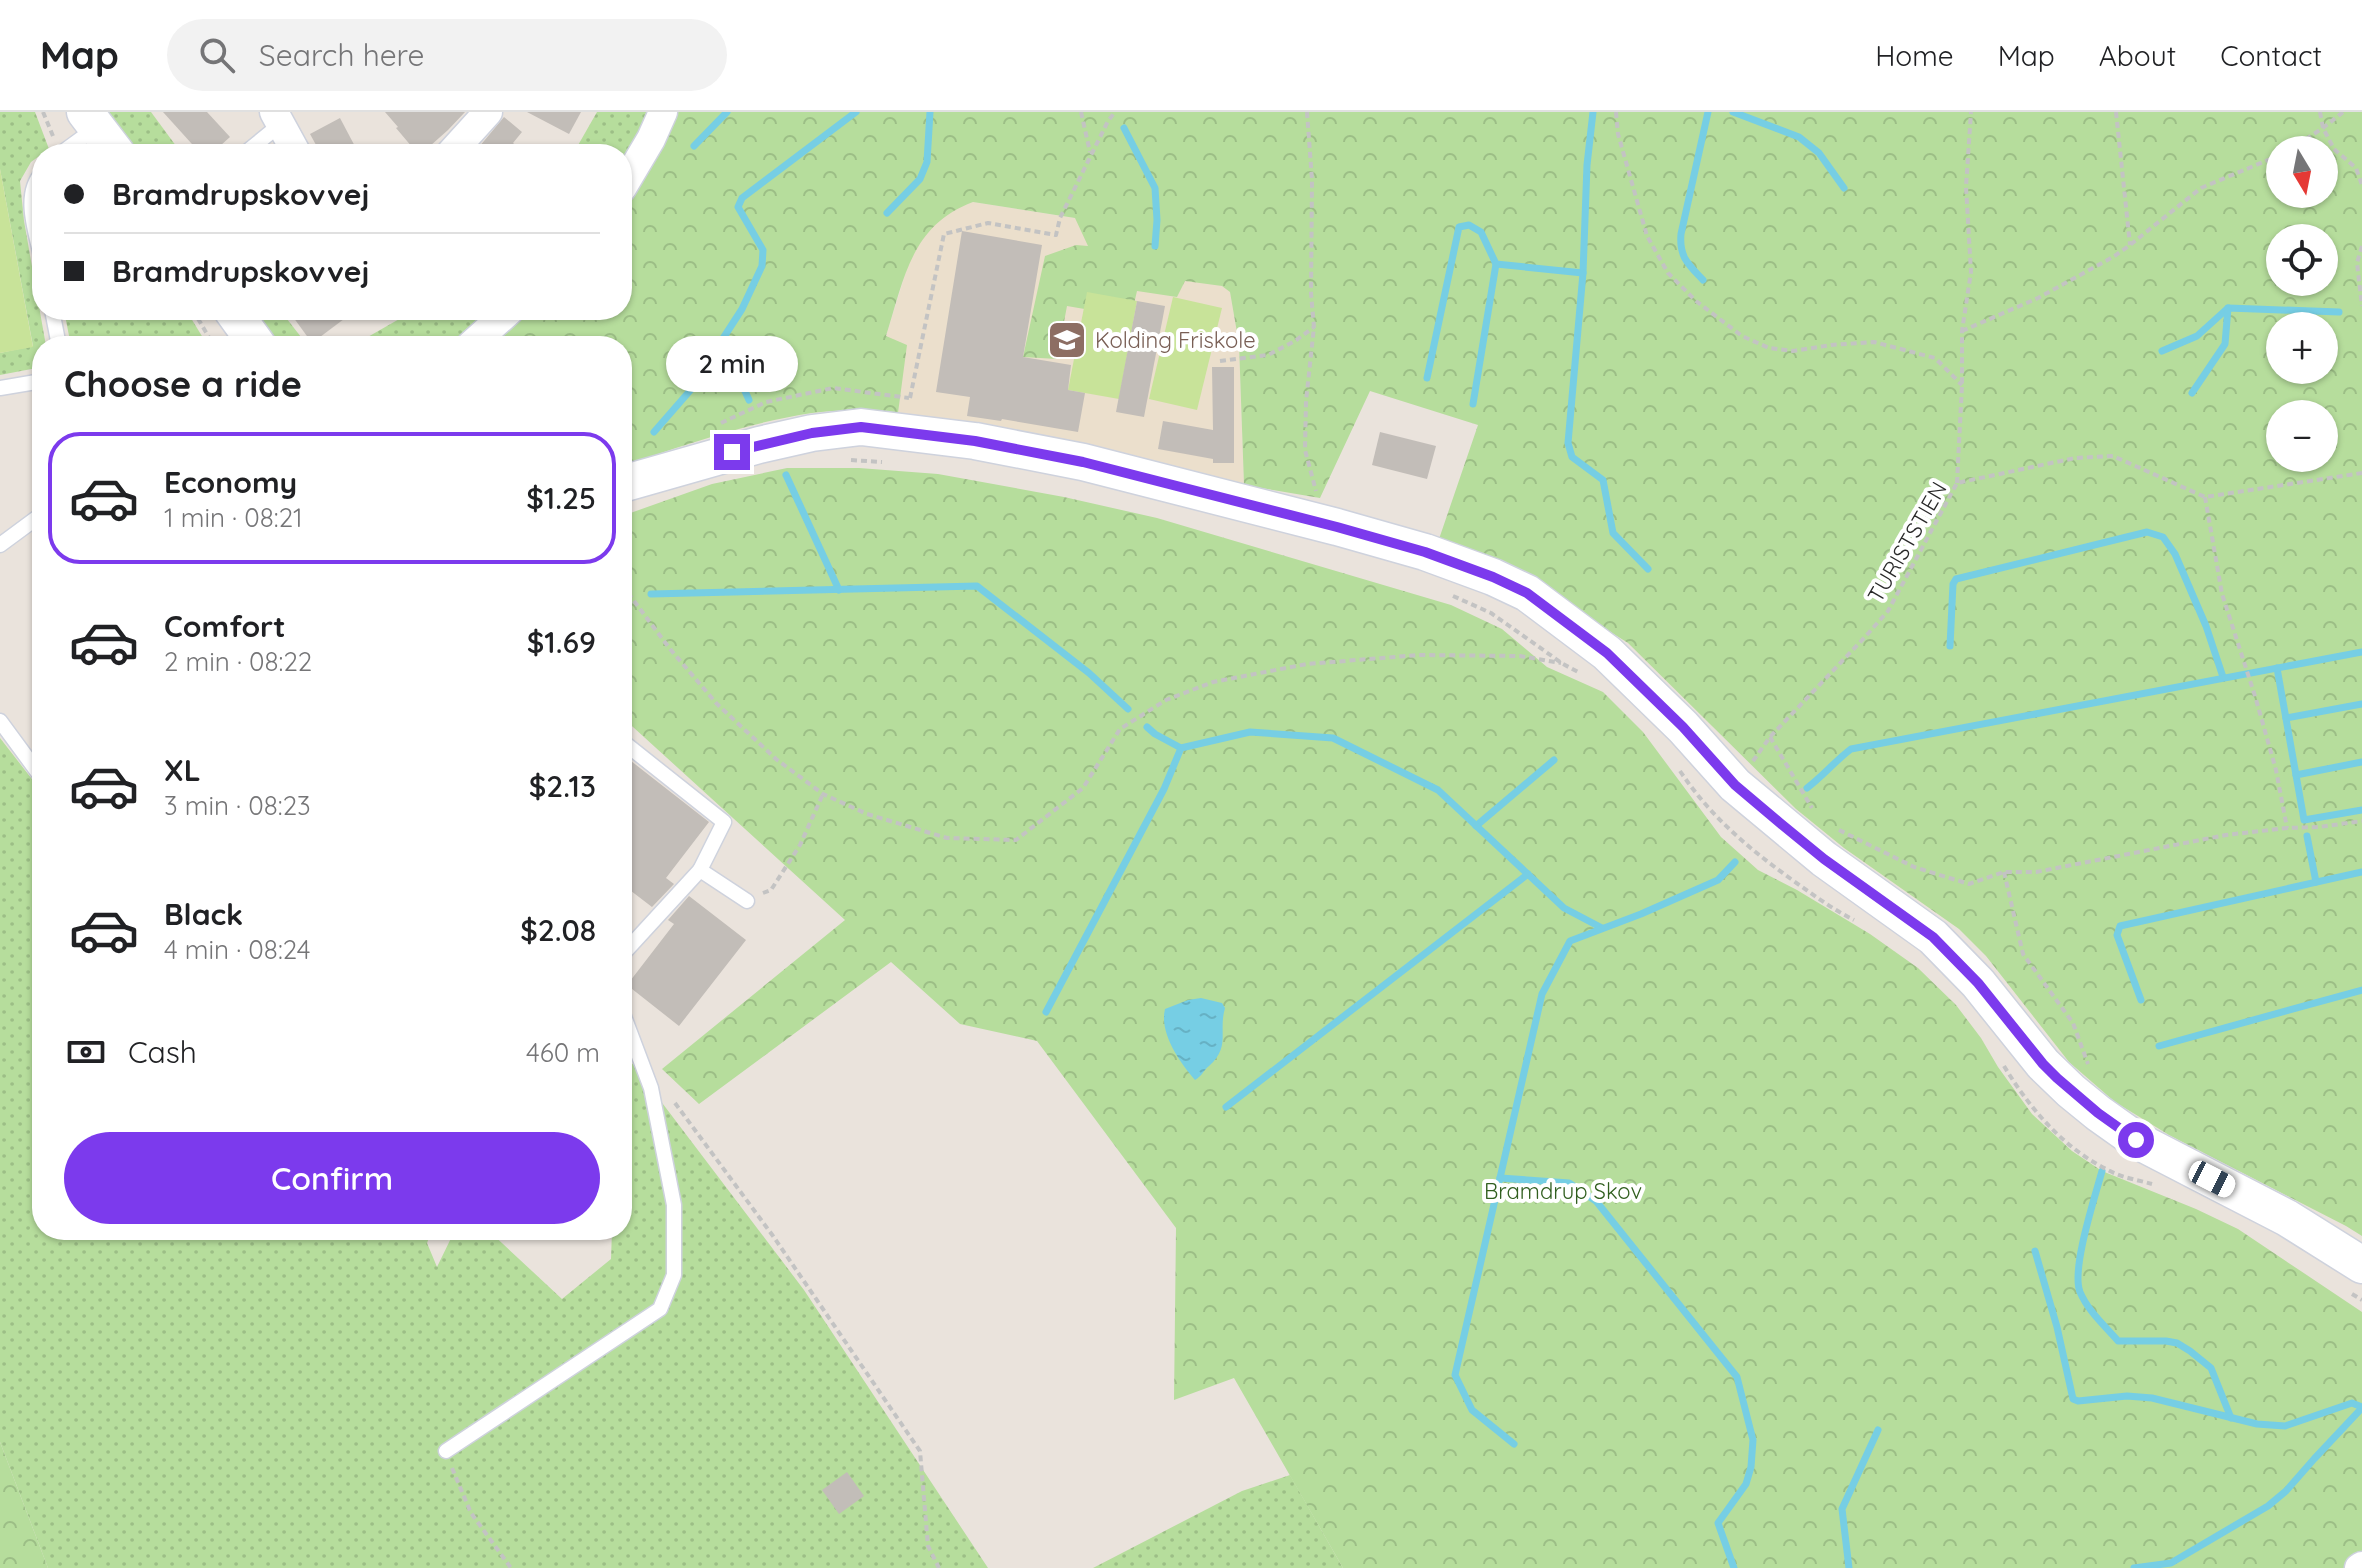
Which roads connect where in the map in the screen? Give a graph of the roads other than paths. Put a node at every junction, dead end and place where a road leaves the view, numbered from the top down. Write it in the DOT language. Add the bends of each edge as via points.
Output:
graph roads {
  1 [pos="488,112"];
  2 [pos="663,112"];
  3 [pos="278,118"];
  4 [pos="100,131"];
  5 [pos="77,144"];
  6 [pos="253,144"];
  7 [pos="292,144"];
  8 [pos="459,144"];
  9 [pos="632,171"];
  10 [pos="499,320"];
  11 [pos="481,336"];
  12 [pos="32,383"];
  13 [pos="0,388"];
  14 [pos="632,481"];
  15 [pos="32,521"];
  16 [pos="0,545"];
  17 [pos="0,721"];
  18 [pos="632,749"];
  19 [pos="32,764"];
  20 [pos="700,870"];
  21 [pos="747,901"];
  22 [pos="632,944"];
  23 [pos="632,1038"];
  24 [pos="2362,1265"];
  25 [pos="446,1451"];
  1 -- 8 [label="street"];
  2 -- 9 [label="street"];
  3 -- 6 [label="lane"];
  3 -- 7 [label="street"];
  4 -- 5 [label="lane"];
  10 -- 11 [label="street"];
  12 -- 13 [label="lane"];
  14 -- 24 [label="street" via="759,445 861,427 1083,462 1337,527 1493,577 1527,593 1607,653 1735,785 1824,859 1933,937 2043,1064 2098,1113 2136,1140 2287,1218"];
  15 -- 16 [label="lane"];
  17 -- 19 [label="lane"];
  18 -- 20 [label="lane" via="724,822"];
  20 -- 21 [label="lane"];
  20 -- 22 [label="lane"];
  23 -- 25 [label="lane" via="651,1088 674,1205 674,1275 665,1298 660,1309"];
}
